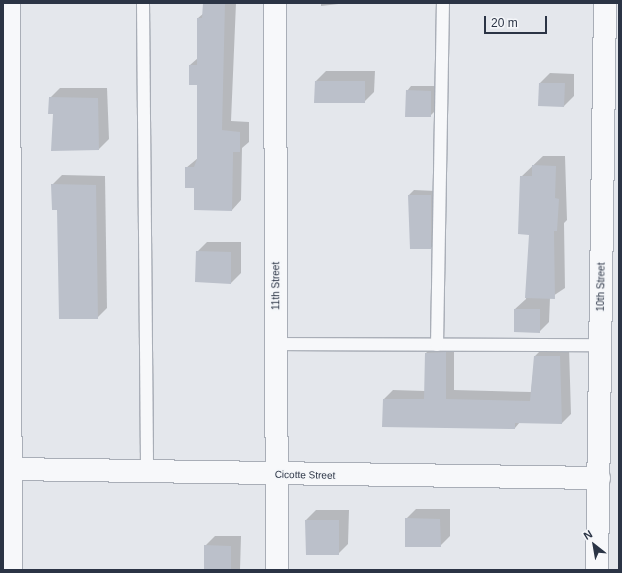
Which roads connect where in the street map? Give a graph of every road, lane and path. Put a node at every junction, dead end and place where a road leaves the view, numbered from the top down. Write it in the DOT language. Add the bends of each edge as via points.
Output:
graph roads {
  1 [pos="9,3"];
  2 [pos="143,3"];
  3 [pos="275,3"];
  4 [pos="444,3"];
  5 [pos="605,3"];
  6 [pos="276,344"];
  7 [pos="438,345"];
  8 [pos="601,345"];
  9 [pos="11,469"];
  10 [pos="147,472"];
  11 [pos="277,475"];
  12 [pos="599,478"];
  13 [pos="11,570"];
  14 [pos="277,570"];
  15 [pos="597,570"];
  1 -- 9 [label="street"];
  2 -- 10 [label="lane"];
  3 -- 6 [label="street, 11th Street"];
  4 -- 7 [label="lane"];
  5 -- 8 [label="street, 10th Street"];
  6 -- 7 [label="lane"];
  6 -- 11 [label="street, 11th Street"];
  7 -- 8 [label="lane"];
  8 -- 12 [label="street, 10th Street"];
  9 -- 10 [label="street, Cicotte Street"];
  9 -- 13 [label="street"];
  10 -- 11 [label="street, Cicotte Street"];
  11 -- 12 [label="street, Cicotte Street"];
  11 -- 14 [label="street, 11th Street"];
  12 -- 15 [label="street, 10th Street"];
}
